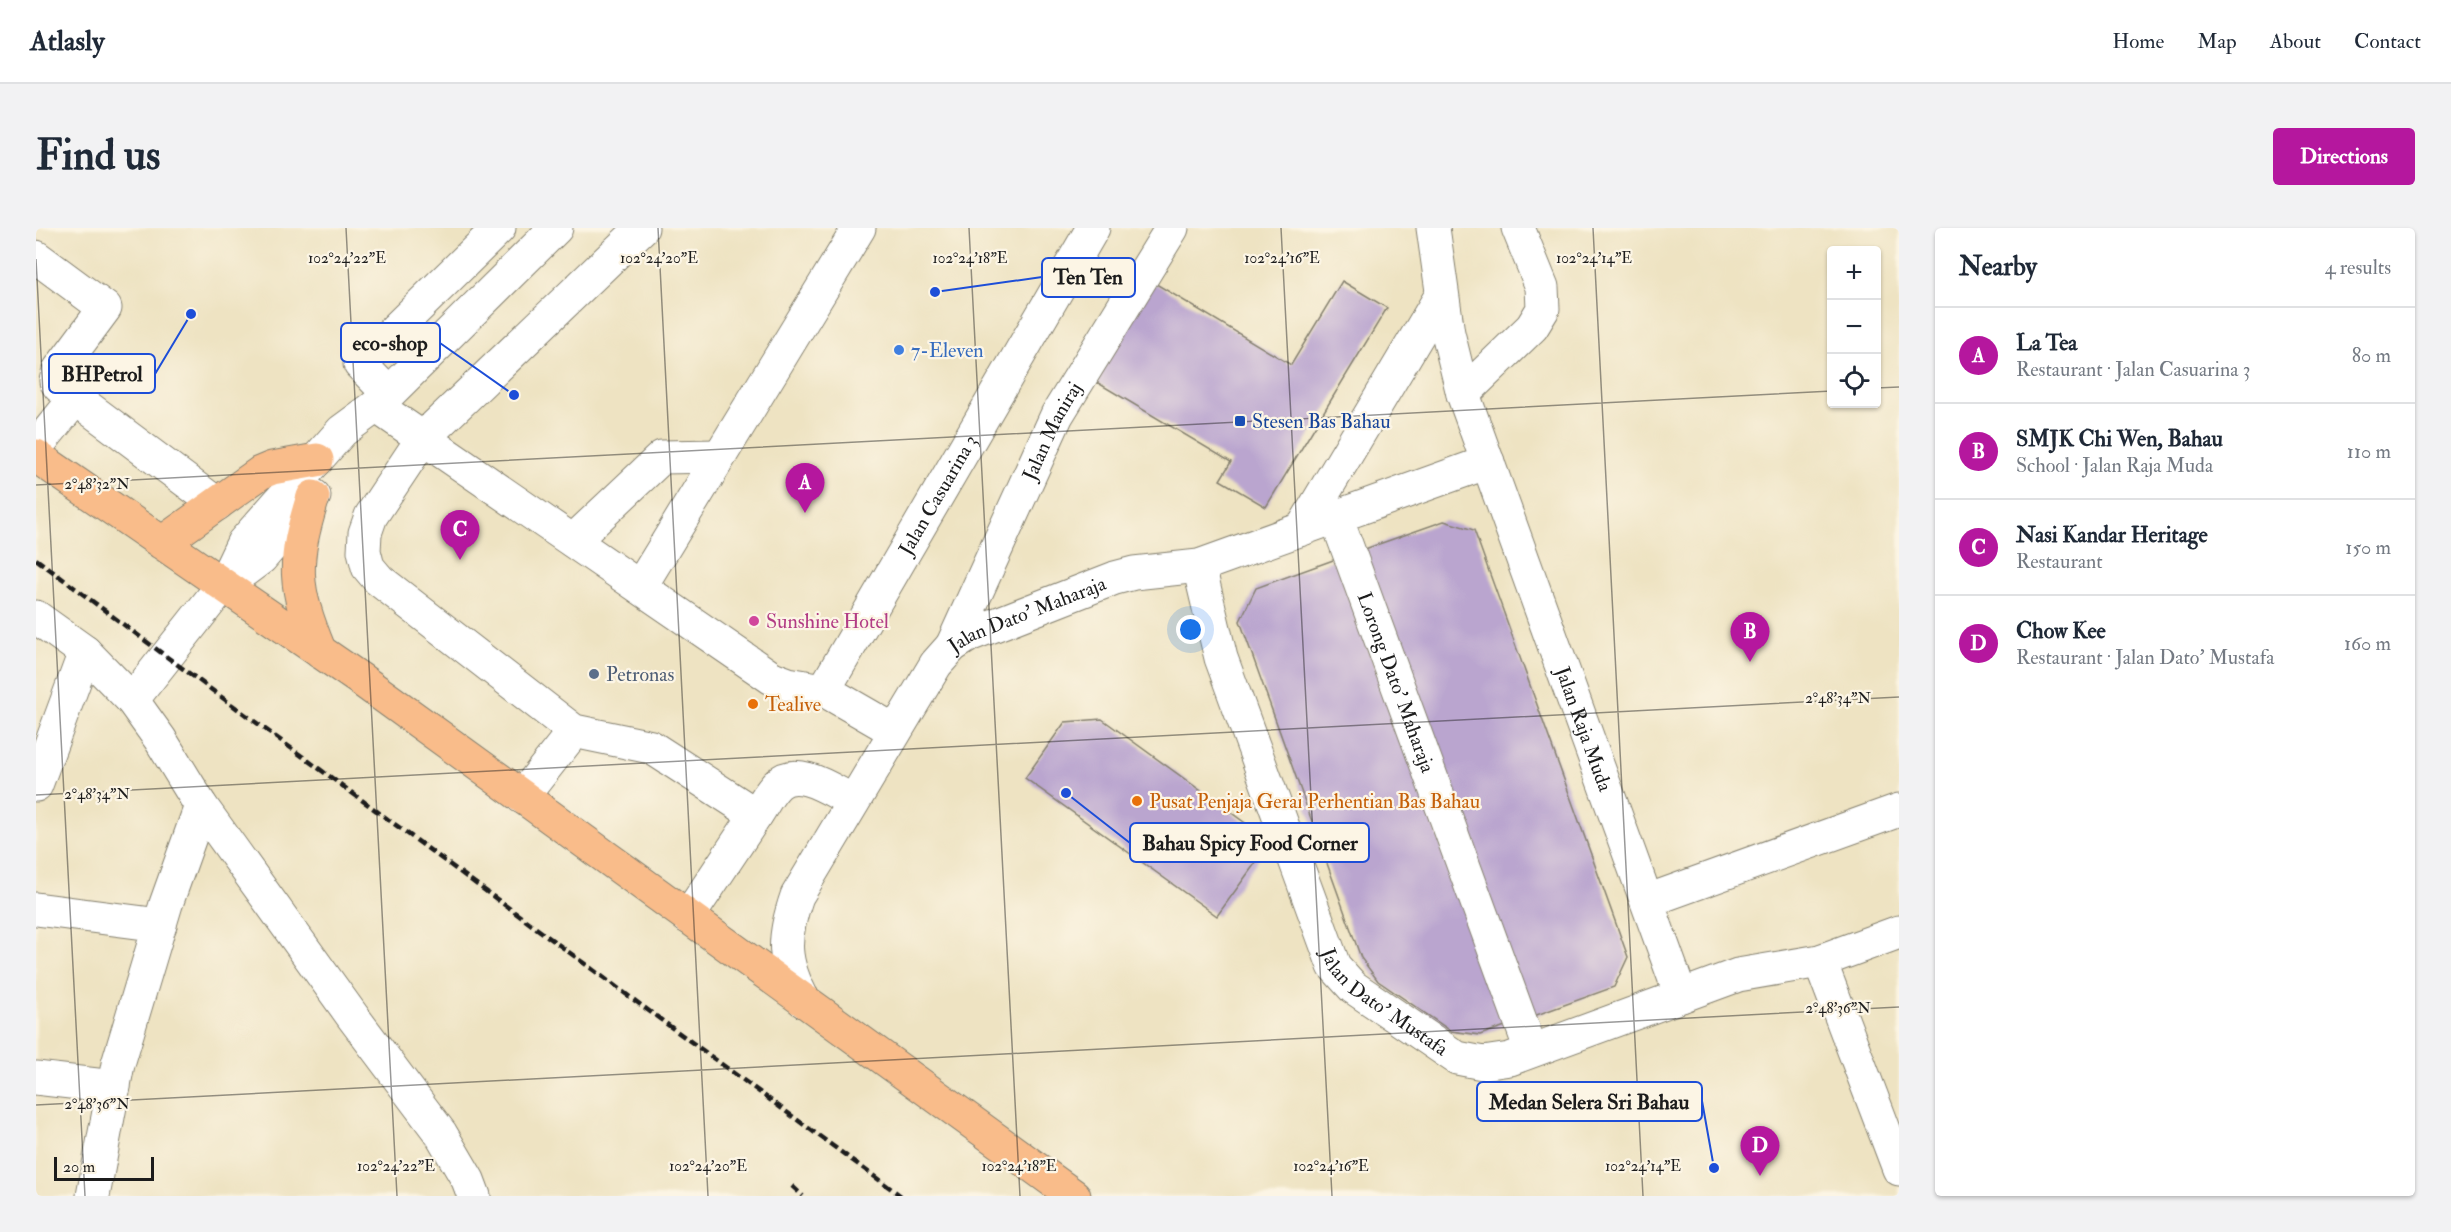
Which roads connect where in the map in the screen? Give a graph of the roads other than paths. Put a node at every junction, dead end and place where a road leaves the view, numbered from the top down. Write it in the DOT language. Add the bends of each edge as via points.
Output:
graph roads {
  1 [pos="499,228"];
  2 [pos="556,228"];
  3 [pos="642,228"];
  4 [pos="859,228"];
  5 [pos="1093,228"];
  6 [pos="1172,228"];
  7 [pos="1433,228"];
  8 [pos="1518,228"];
  9 [pos="36,256"];
  10 [pos="1442,296"];
  11 [pos="1463,394"];
  12 [pos="75,399"];
  13 [pos="382,400"];
  14 [pos="423,438"];
  15 [pos="36,447"];
  16 [pos="36,456"];
  17 [pos="719,456"];
  18 [pos="317,460"];
  19 [pos="1488,462"];
  20 [pos="313,496"];
  21 [pos="217,504"];
  22 [pos="1336,517"];
  23 [pos="1302,529"];
  24 [pos="573,541"];
  25 [pos="162,543"];
  26 [pos="1199,566"];
  27 [pos="224,585"];
  28 [pos="640,586"];
  29 [pos="36,617"];
  30 [pos="952,645"];
  31 [pos="85,652"];
  32 [pos="320,652"];
  33 [pos="824,690"];
  34 [pos="132,700"];
  35 [pos="574,730"];
  36 [pos="895,731"];
  37 [pos="36,785"];
  38 [pos="522,797"];
  39 [pos="853,801"];
  40 [pos="201,806"];
  41 [pos="1899,810"];
  42 [pos="756,815"];
  43 [pos="1647,901"];
  44 [pos="36,909"];
  45 [pos="688,916"];
  46 [pos="160,925"];
  47 [pos="1899,932"];
  48 [pos="1820,961"];
  49 [pos="1681,996"];
  50 [pos="804,1001"];
  51 [pos="1531,1050"];
  52 [pos="36,1078"];
  53 [pos="114,1087"];
  54 [pos="1899,1170"];
  55 [pos="93,1196"];
  56 [pos="474,1196"];
  57 [pos="1074,1196"];
  1 -- 13 [label="street" via="360,364"];
  2 -- 13 [label="street"];
  3 -- 14 [label="street"];
  4 -- 17 [label="street"];
  5 -- 33 [label="street, Jalan Casuarina 3"];
  6 -- 30 [label="street, Jalan Maniraj" via="1057,415"];
  7 -- 10 [label="street, Jalan Raja Muda"];
  8 -- 11 [label="street" via="1542,287 1543,309 1532,327"];
  9 -- 12 [label="street" via="105,308 57,375 59,386"];
  10 -- 11 [label="street, Jalan Raja Muda"];
  10 -- 23 [label="street"];
  11 -- 19 [label="street, Jalan Raja Muda"];
  12 -- 15 [label="street"];
  12 -- 21 [label="street"];
  13 -- 14 [label="street"];
  13 -- 18 [label="street" via="342,431"];
  13 -- 20 [label="street" via="358,443"];
  14 -- 24 [label="street"];
  14 -- 35 [label="street" via="371,516 365,533 368,567 379,580"];
  16 -- 25 [label="main road"];
  17 -- 24 [label="street" via="662,457"];
  17 -- 28 [label="street"];
  18 -- 21 [label="main road" via="260,473"];
  18 -- 27 [label="street" via="243,543"];
  19 -- 22 [label="street, Jalan Dato' Maharaja"];
  19 -- 43 [label="street, Jalan Raja Muda"];
  20 -- 27 [label="street" via="261,558"];
  20 -- 32 [label="main road" via="297,564 300,595"];
  21 -- 25 [label="main road"];
  22 -- 23 [label="street, Jalan Dato' Maharaja"];
  22 -- 51 [label="street, Lorong Dato' Maharaja"];
  23 -- 26 [label="street, Jalan Dato' Maharaja"];
  24 -- 28 [label="street"];
  25 -- 27 [label="main road"];
  26 -- 30 [label="street, Jalan Dato' Maharaja" via="1115,578 969,634"];
  26 -- 51 [label="street, Jalan Dato' Mustafa" via="1221,658 1341,977 1457,1058 1495,1062"];
  27 -- 32 [label="main road"];
  27 -- 34 [label="street"];
  28 -- 33 [label="street" via="772,678"];
  29 -- 31 [label="street"];
  30 -- 36 [label="street, Jalan Dato' Maharaja"];
  31 -- 34 [label="street"];
  31 -- 37 [label="street"];
  32 -- 38 [label="main road"];
  33 -- 36 [label="street"];
  34 -- 40 [label="street"];
  35 -- 38 [label="street"];
  35 -- 42 [label="street" via="651,747"];
  36 -- 39 [label="street, Jalan Dato' Maharaja"];
  38 -- 45 [label="main road"];
  39 -- 42 [label="street" via="809,780 791,777 776,785"];
  39 -- 50 [label="street, Jalan Dato' Maharaja" via="797,896 788,922 786,951 791,978"];
  40 -- 46 [label="street"];
  40 -- 56 [label="street" via="441,1134"];
  41 -- 43 [label="street"];
  42 -- 45 [label="street"];
  43 -- 49 [label="street, Jalan Raja Muda"];
  44 -- 46 [label="street"];
  45 -- 50 [label="main road"];
  46 -- 53 [label="street"];
  47 -- 48 [label="street, Jalan Dato' Mustafa"];
  48 -- 49 [label="street, Jalan Dato' Mustafa" via="1738,975"];
  48 -- 54 [label="street"];
  49 -- 51 [label="street, Jalan Dato' Mustafa"];
  50 -- 57 [label="main road"];
  52 -- 53 [label="street"];
  53 -- 55 [label="street"];
}
